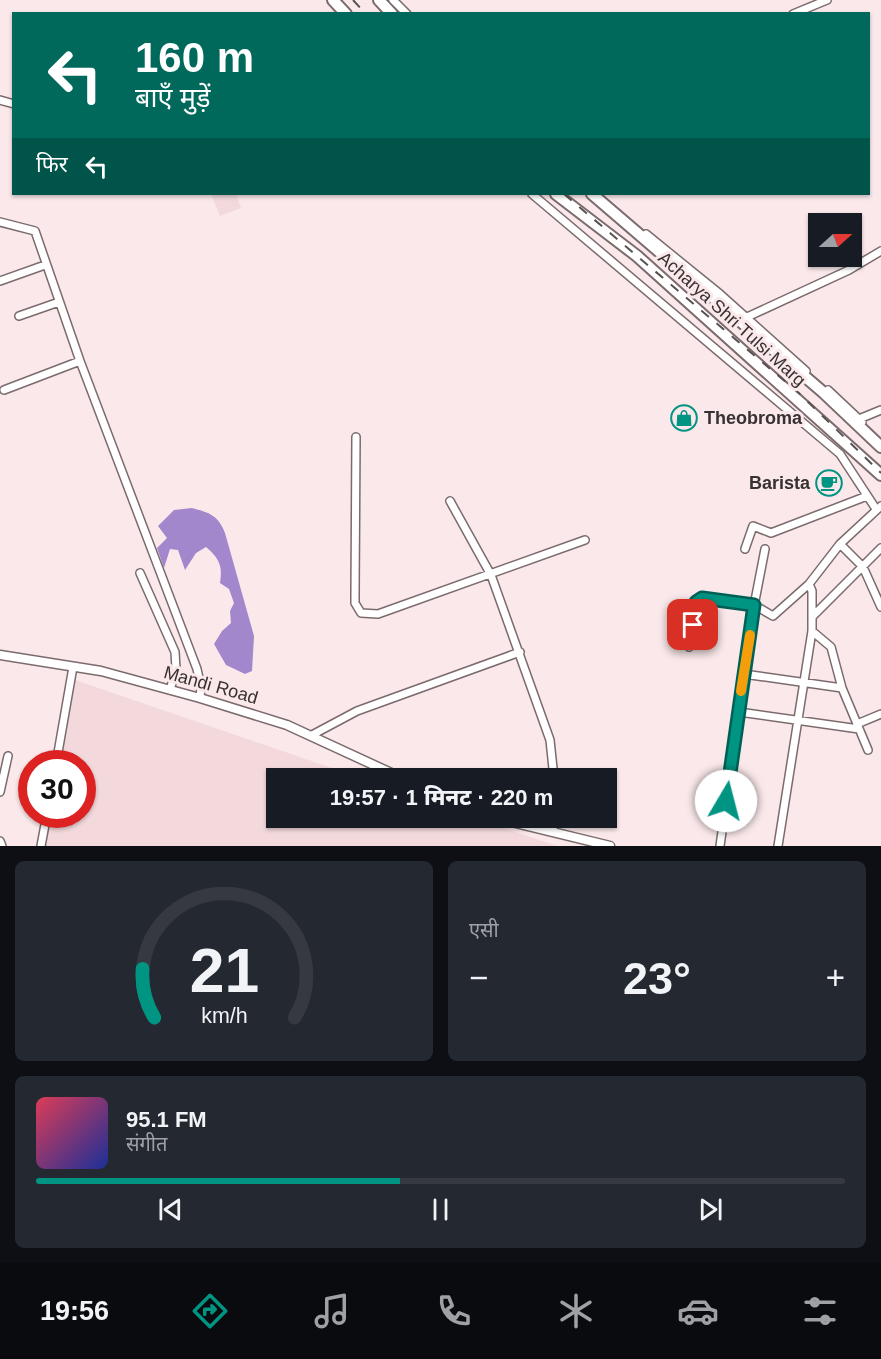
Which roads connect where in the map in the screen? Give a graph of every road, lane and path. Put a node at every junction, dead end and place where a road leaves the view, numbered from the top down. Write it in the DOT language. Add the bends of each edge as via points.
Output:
graph roads {
  1 [pos="333,0"];
  2 [pos="379,0"];
  3 [pos="393,0"];
  4 [pos="827,0"];
  5 [pos="344,12"];
  6 [pos="390,12"];
  7 [pos="405,12"];
  8 [pos="798,12"];
  9 [pos="533,195"];
  10 [pos="557,195"];
  11 [pos="593,195"];
  12 [pos="599,195"];
  13 [pos="0,222"];
  14 [pos="881,251"];
  15 [pos="45,265"];
  16 [pos="0,281"];
  17 [pos="59,302"];
  18 [pos="19,316"];
  19 [pos="746,318"];
  20 [pos="80,361"];
  21 [pos="4,390"];
  22 [pos="881,410"];
  23 [pos="860,419"];
  24 [pos="356,437"];
  25 [pos="881,441"];
  26 [pos="881,447"];
  27 [pos="879,468"];
  28 [pos="867,496"];
  29 [pos="450,501"];
  30 [pos="878,508"];
  31 [pos="585,540"];
  32 [pos="840,544"];
  33 [pos="881,548"];
  34 [pos="745,549"];
  35 [pos="765,549"];
  36 [pos="863,567"];
  37 [pos="140,573"];
  38 [pos="491,575"];
  39 [pos="809,584"];
  40 [pos="754,605"];
  41 [pos="881,607"];
  42 [pos="813,616"];
  43 [pos="812,631"];
  44 [pos="689,647"];
  45 [pos="520,652"];
  46 [pos="0,655"];
  47 [pos="73,667"];
  48 [pos="744,674"];
  49 [pos="803,682"];
  50 [pos="842,688"];
  51 [pos="170,690"];
  52 [pos="200,698"];
  53 [pos="739,712"];
  54 [pos="881,714"];
  55 [pos="797,721"];
  56 [pos="858,727"];
  57 [pos="312,735"];
  58 [pos="58,750"];
  59 [pos="868,750"];
  60 [pos="8,756"];
  61 [pos="381,768"];
  62 [pos="553,768"];
  63 [pos="0,792"];
  64 [pos="44,828"];
  65 [pos="540,828"];
  66 [pos="553,831"];
  67 [pos="41,846"];
  68 [pos="610,846"];
  69 [pos="720,846"];
  70 [pos="778,846"];
  1 -- 5 [label="highway"];
  2 -- 6 [label="highway"];
  3 -- 7 [label="street"];
  4 -- 8 [label="street"];
  9 -- 28 [label="street" via="840,454"];
  10 -- 27 [label="highway, Acharya Shri Tulsi Marg" via="637,256"];
  11 -- 26 [label="highway, Acharya Shri Tulsi Marg" via="824,393"];
  12 -- 19 [label="street"];
  13 -- 15 [label="street" via="35,231"];
  14 -- 19 [label="street"];
  15 -- 16 [label="street"];
  15 -- 17 [label="street"];
  17 -- 18 [label="street"];
  17 -- 20 [label="street"];
  19 -- 23 [label="street"];
  20 -- 21 [label="street"];
  20 -- 52 [label="street" via="197,669"];
  22 -- 23 [label="street"];
  23 -- 25 [label="street"];
  24 -- 38 [label="street" via="355,603 361,613 378,614"];
  28 -- 30 [label="street"];
  28 -- 34 [label="street" via="771,533 753,526"];
  29 -- 38 [label="street"];
  30 -- 32 [label="street"];
  31 -- 38 [label="street"];
  32 -- 36 [label="street"];
  32 -- 39 [label="street"];
  33 -- 36 [label="street"];
  35 -- 40 [label="street"];
  36 -- 41 [label="street"];
  36 -- 42 [label="street"];
  37 -- 51 [label="street" via="175,652 176,669"];
  38 -- 45 [label="street"];
  39 -- 40 [label="street" via="773,616"];
  39 -- 42 [label="street"];
  40 -- 44 [label="street" via="698,599"];
  40 -- 48 [label="street"];
  42 -- 43 [label="street"];
  43 -- 49 [label="street"];
  43 -- 50 [label="street" via="831,646"];
  45 -- 57 [label="street" via="357,711"];
  45 -- 62 [label="street" via="550,740"];
  46 -- 47 [label="street, Mandi Road"];
  47 -- 51 [label="street, Mandi Road"];
  47 -- 58 [label="street"];
  48 -- 49 [label="street"];
  48 -- 53 [label="street"];
  49 -- 50 [label="street"];
  49 -- 55 [label="street"];
  50 -- 56 [label="street"];
  51 -- 52 [label="street, Mandi Road"];
  52 -- 57 [label="street, Mandi Road"];
  53 -- 55 [label="street"];
  53 -- 69 [label="street"];
  54 -- 56 [label="street"];
  55 -- 56 [label="street"];
  55 -- 70 [label="street"];
  56 -- 59 [label="street"];
  57 -- 61 [label="street, Mandi Road"];
  60 -- 63 [label="street"];
  64 -- 67 [label="street"];
  65 -- 66 [label="street"];
  66 -- 68 [label="street"];
}
